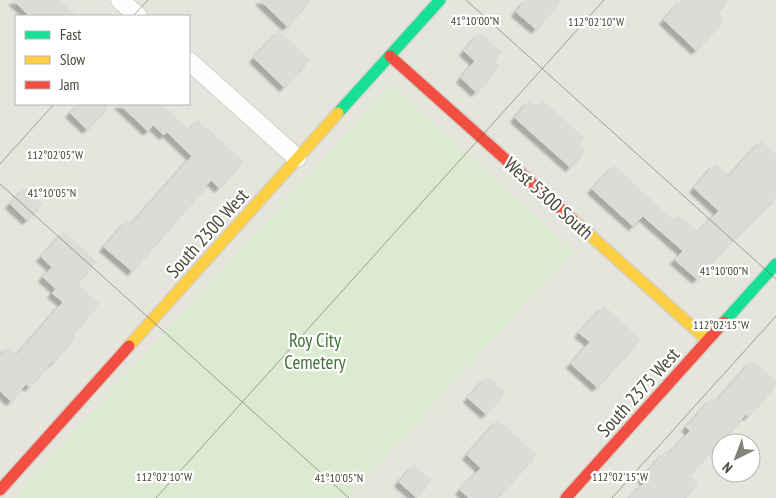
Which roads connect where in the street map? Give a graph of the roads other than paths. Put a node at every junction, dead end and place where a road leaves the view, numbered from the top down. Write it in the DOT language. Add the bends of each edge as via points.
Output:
graph roads {
  1 [pos="120,0"];
  2 [pos="440,0"];
  3 [pos="137,15"];
  4 [pos="390,56"];
  5 [pos="190,63"];
  6 [pos="298,158"];
  7 [pos="776,264"];
  8 [pos="707,340"];
  9 [pos="0,490"];
  10 [pos="566,498"];
  1 -- 3 [label="street"];
  2 -- 4 [label="street, South 2300 West"];
  4 -- 6 [label="street, South 2300 West"];
  4 -- 8 [label="street, West 5300 South"];
  5 -- 6 [label="street"];
  6 -- 9 [label="street, South 2300 West"];
  7 -- 8 [label="street, South 2375 West"];
  8 -- 10 [label="street, South 2375 West"];
}
